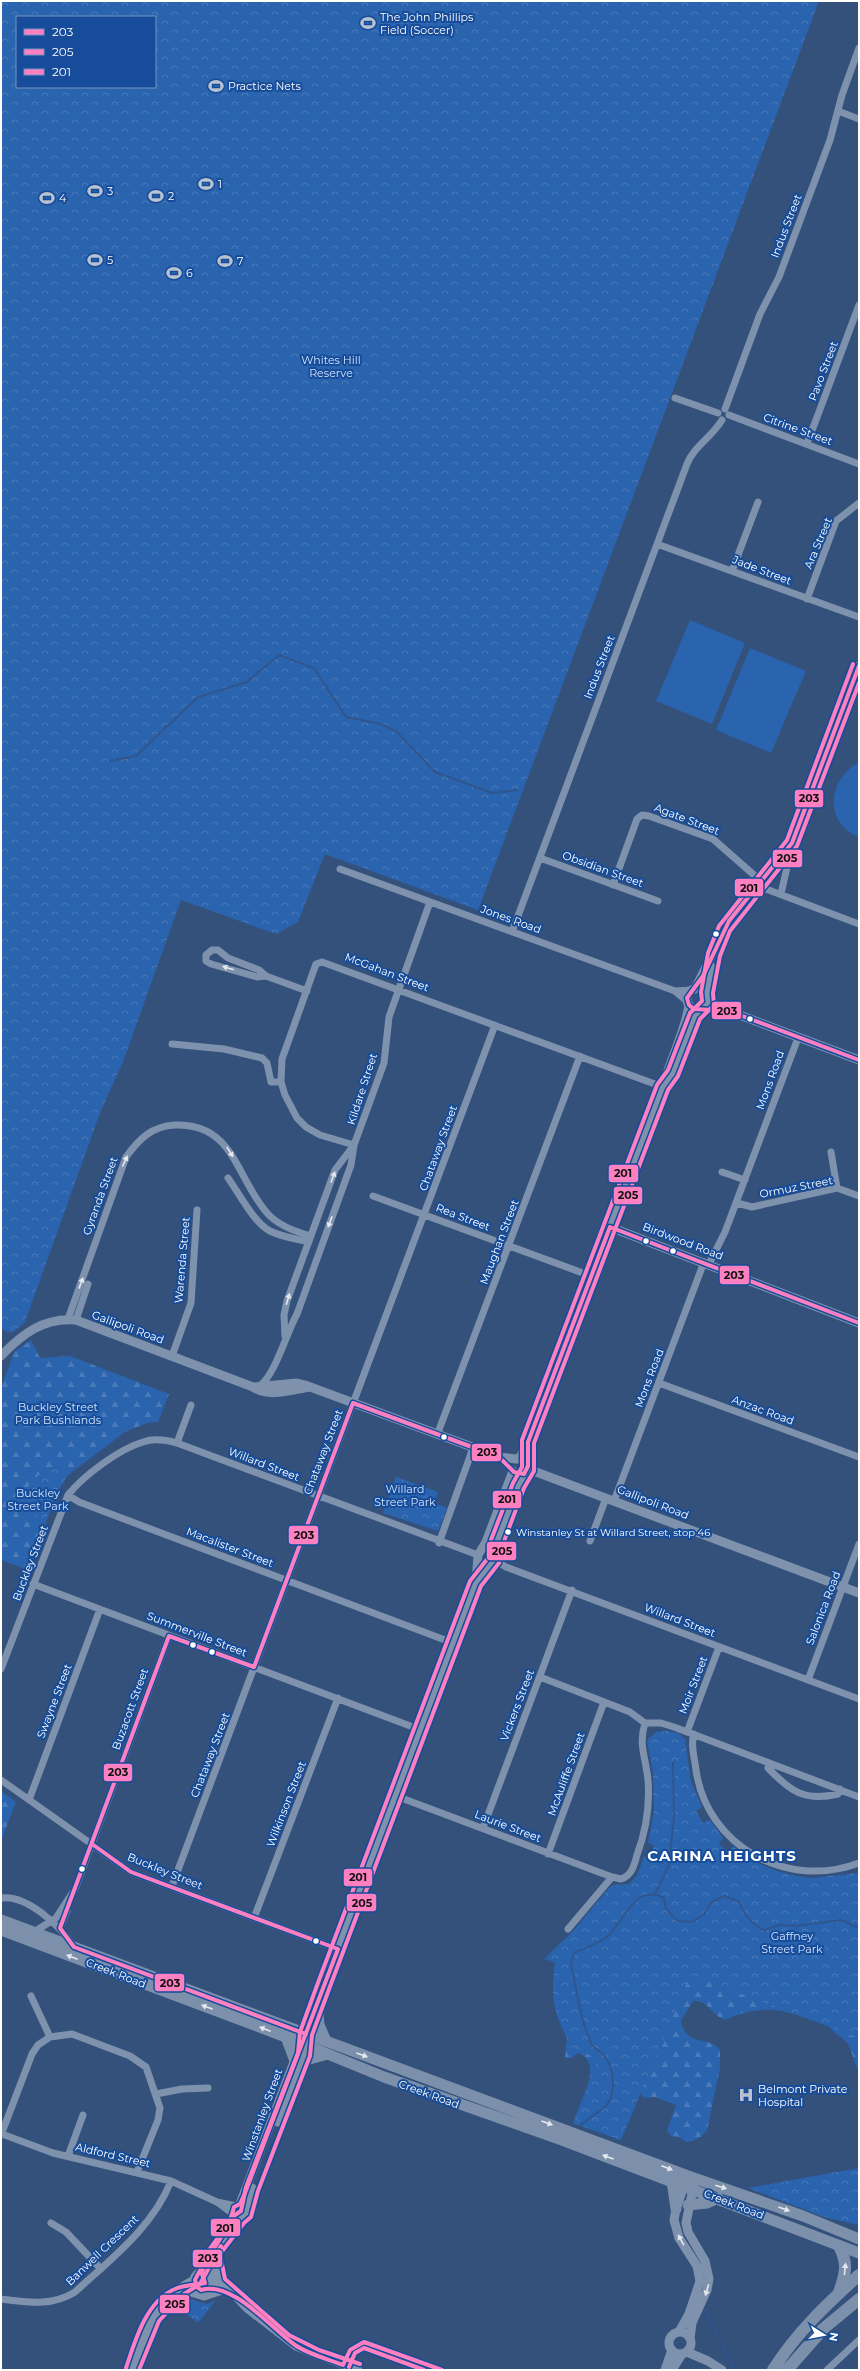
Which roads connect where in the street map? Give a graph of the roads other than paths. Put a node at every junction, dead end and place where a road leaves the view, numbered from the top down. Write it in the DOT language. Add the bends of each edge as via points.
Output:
graph roads {
  1 [pos="859,48"];
  2 [pos="838,111"];
  3 [pos="859,119"];
  4 [pos="859,305"];
  5 [pos="675,398"];
  6 [pos="727,412"];
  7 [pos="720,416"];
  8 [pos="807,444"];
  9 [pos="859,464"];
  10 [pos="758,502"];
  11 [pos="859,503"];
  12 [pos="657,544"];
  13 [pos="732,571"];
  14 [pos="807,599"];
  15 [pos="859,617"];
  16 [pos="859,666"];
  17 [pos="792,842"];
  18 [pos="540,858"];
  19 [pos="340,868"];
  20 [pos="760,884"];
  21 [pos="613,885"];
  22 [pos="781,894"];
  23 [pos="658,901"];
  24 [pos="430,902"];
  25 [pos="859,924"];
  26 [pos="512,932"];
  27 [pos="714,954"];
  28 [pos="266,976"];
  29 [pos="399,989"];
  30 [pos="694,989"];
  31 [pos="675,990"];
  32 [pos="307,991"];
  33 [pos="708,995"];
  34 [pos="688,1004"];
  35 [pos="702,1008"];
  36 [pos="729,1011"];
  37 [pos="496,1025"];
  38 [pos="798,1038"];
  39 [pos="172,1044"];
  40 [pos="580,1056"];
  41 [pos="859,1060"];
  42 [pos="281,1082"];
  43 [pos="663,1087"];
  44 [pos="354,1145"];
  45 [pos="831,1152"];
  46 [pos="722,1172"];
  47 [pos="228,1178"];
  48 [pos="745,1180"];
  49 [pos="837,1188"];
  50 [pos="373,1196"];
  51 [pos="859,1196"];
  52 [pos="736,1203"];
  53 [pos="197,1210"];
  54 [pos="425,1214"];
  55 [pos="610,1227"];
  56 [pos="310,1239"];
  57 [pos="509,1246"];
  58 [pos="706,1263"];
  59 [pos="590,1276"];
  60 [pos="88,1284"];
  61 [pos="72,1320"];
  62 [pos="859,1323"];
  63 [pos="285,1338"];
  64 [pos="1,1356"];
  65 [pos="172,1356"];
  66 [pos="272,1371"];
  67 [pos="659,1383"];
  68 [pos="280,1384"];
  69 [pos="257,1386"];
  70 [pos="310,1387"];
  71 [pos="353,1403"];
  72 [pos="191,1405"];
  73 [pos="438,1435"];
  74 [pos="528,1442"];
  75 [pos="177,1443"];
  76 [pos="473,1448"];
  77 [pos="499,1457"];
  78 [pos="859,1457"];
  79 [pos="517,1459"];
  80 [pos="526,1469"];
  81 [pos="512,1470"];
  82 [pos="68,1495"];
  83 [pos="318,1497"];
  84 [pos="610,1500"];
  85 [pos="590,1541"];
  86 [pos="440,1543"];
  87 [pos="859,1544"];
  88 [pos="479,1556"];
  89 [pos="492,1560"];
  90 [pos="287,1580"];
  91 [pos="476,1583"];
  92 [pos="33,1584"];
  93 [pos="843,1586"];
  94 [pos="572,1590"];
  95 [pos="859,1593"];
  96 [pos="100,1609"];
  97 [pos="170,1636"];
  98 [pos="453,1643"];
  99 [pos="719,1647"];
  100 [pos="254,1668"];
  101 [pos="1,1669"];
  102 [pos="540,1677"];
  103 [pos="808,1680"];
  104 [pos="338,1698"];
  105 [pos="859,1699"];
  106 [pos="604,1702"];
  107 [pos="645,1723"];
  108 [pos="420,1730"];
  109 [pos="691,1733"];
  110 [pos="769,1763"];
  111 [pos="1,1780"];
  112 [pos="840,1789"];
  113 [pos="396,1796"];
  114 [pos="859,1796"];
  115 [pos="29,1800"];
  116 [pos="483,1828"];
  117 [pos="92,1844"];
  118 [pos="548,1854"];
  119 [pos="859,1863"];
  120 [pos="612,1877"];
  121 [pos="172,1886"];
  122 [pos="1,1898"];
  123 [pos="68,1902"];
  124 [pos="254,1918"];
  125 [pos="1,1920"];
  126 [pos="52,1922"];
  127 [pos="60,1928"];
  128 [pos="568,1929"];
  129 [pos="1,1930"];
  130 [pos="34,1932"];
  131 [pos="74,1947"];
  132 [pos="338,1949"];
  133 [pos="31,1996"];
  134 [pos="317,2005"];
  135 [pos="50,2037"];
  136 [pos="286,2037"];
  137 [pos="305,2040"];
  138 [pos="326,2041"];
  139 [pos="328,2054"];
  140 [pos="298,2061"];
  141 [pos="208,2088"];
  142 [pos="156,2094"];
  143 [pos="83,2115"];
  144 [pos="1,2135"];
  145 [pos="565,2135"];
  146 [pos="68,2156"];
  147 [pos="137,2172"];
  148 [pos="171,2181"];
  149 [pos="672,2181"];
  150 [pos="690,2182"];
  151 [pos="718,2198"];
  152 [pos="688,2205"];
  153 [pos="676,2209"];
  154 [pos="238,2211"];
  155 [pos="51,2224"];
  156 [pos="859,2239"];
  157 [pos="839,2246"];
  158 [pos="214,2253"];
  159 [pos="859,2254"];
  160 [pos="101,2269"];
  161 [pos="859,2275"];
  162 [pos="209,2284"];
  163 [pos="839,2293"];
  164 [pos="1,2299"];
  165 [pos="859,2299"];
  166 [pos="689,2321"];
  167 [pos="679,2332"];
  168 [pos="859,2340"];
  169 [pos="690,2341"];
  170 [pos="672,2350"];
  171 [pos="685,2353"];
  172 [pos="708,2361"];
  173 [pos="132,2370"];
  174 [pos="358,2370"];
  175 [pos="665,2370"];
  176 [pos="672,2370"];
  177 [pos="722,2370"];
  178 [pos="773,2370"];
  179 [pos="787,2370"];
  180 [pos="827,2370"];
  1 -- 2 [label="street, Indus Street"];
  2 -- 3 [label="street"];
  2 -- 6 [label="street, Indus Street" via="830,140 787,256 760,314"];
  4 -- 8 [label="street, Pavo Street"];
  5 -- 7 [label="street"];
  6 -- 7 [label="street, Indus Street" via="726,419"];
  6 -- 8 [label="street, Citrine Street"];
  7 -- 12 [label="street, Indus Street" via="715,431 691,454"];
  8 -- 9 [label="street, Citrine Street"];
  10 -- 13 [label="street"];
  11 -- 14 [label="street, Ara Street" via="836,521"];
  12 -- 13 [label="street, Jade Street"];
  12 -- 18 [label="street, Indus Street"];
  13 -- 14 [label="street, Jade Street"];
  14 -- 15 [label="street, Jade Street"];
  16 -- 17 [label="street"];
  17 -- 20 [label="street"];
  17 -- 22 [label="street"];
  18 -- 21 [label="street, Obsidian Street"];
  18 -- 26 [label="street, Indus Street"];
  19 -- 24 [label="street, Jones Road"];
  20 -- 21 [label="street, Agate Street" via="713,839 642,815 637,819"];
  20 -- 22 [label="street"];
  20 -- 27 [label="street" via="730,921"];
  21 -- 23 [label="street, Obsidian Street"];
  22 -- 25 [label="street"];
  24 -- 26 [label="street, Jones Road"];
  24 -- 29 [label="street, Kildare Street"];
  26 -- 31 [label="street, Jones Road"];
  27 -- 30 [label="street"];
  27 -- 33 [label="street"];
  28 -- 28 [label="street, one-way" via="257,977 211,964 206,961 206,955 212,950 218,950 228,958 259,970"];
  28 -- 32 [label="street"];
  29 -- 32 [label="street, McGahan Street" via="322,962 316,964"];
  29 -- 37 [label="street, McGahan Street"];
  29 -- 44 [label="street, Kildare Street" via="389,1017 384,1063"];
  30 -- 31 [label="street, Jones Road"];
  30 -- 33 [label="street" via="702,989"];
  30 -- 34 [label="street" via="687,998"];
  31 -- 34 [label="street, Jones Road"];
  32 -- 42 [label="street, McGahan Street" via="282,1059"];
  33 -- 35 [label="street" via="708,1003"];
  33 -- 36 [label="street"];
  34 -- 35 [label="street" via="694,1009"];
  34 -- 43 [label="street, Winstanley Street" via="688,1015"];
  35 -- 36 [label="street"];
  35 -- 43 [label="street, Winstanley Street" via="695,1016 673,1073"];
  36 -- 38 [label="street"];
  37 -- 40 [label="street, McGahan Street"];
  37 -- 54 [label="street, Chataway Street"];
  38 -- 41 [label="street"];
  38 -- 48 [label="street, Mons Road"];
  39 -- 42 [label="street" via="224,1049 262,1058 267,1062 271,1082"];
  40 -- 43 [label="street, McGahan Street"];
  40 -- 57 [label="street, Maughan Street"];
  42 -- 44 [label="street, McGahan Street" via="285,1096 297,1118 306,1127 320,1135"];
  43 -- 55 [label="street, Winstanley Street"];
  56 -- 44 [label="street, Kildare Street, one-way" via="335,1170"];
  44 -- 63 [label="street, Kildare Street, one-way" via="351,1165"];
  45 -- 49 [label="street"];
  46 -- 48 [label="street"];
  47 -- 56 [label="street" via="259,1222 269,1231 282,1236"];
  48 -- 52 [label="street, Mons Road"];
  49 -- 51 [label="street, Ormuz Street"];
  49 -- 52 [label="street, Ormuz Street" via="752,1207"];
  50 -- 54 [label="street, Rea Street"];
  52 -- 58 [label="street, Mons Road" via="726,1232"];
  53 -- 65 [label="street, Warenda Street" via="191,1303"];
  54 -- 57 [label="street, Rea Street"];
  54 -- 71 [label="street, Chataway Street"];
  55 -- 58 [label="street, Birdwood Road"];
  55 -- 59 [label="street, Winstanley Street"];
  61 -- 56 [label="street, Gyranda Street, one-way" via="126,1156 136,1143 155,1129 185,1125 211,1132 222,1140 254,1196 268,1214"];
  63 -- 56 [label="street, Kildare Street, one-way" via="284,1315 287,1302"];
  57 -- 59 [label="street, Rea Street"];
  57 -- 73 [label="street, Maughan Street"];
  58 -- 62 [label="street, Birdwood Road"];
  58 -- 67 [label="street, Mons Road"];
  59 -- 74 [label="street, Winstanley Street"];
  60 -- 61 [label="street"];
  61 -- 64 [label="street, Gallipoli Road" via="52,1321 37,1326"];
  61 -- 65 [label="street, Gallipoli Road"];
  63 -- 66 [label="street, Kildare Street"];
  65 -- 69 [label="street, Gallipoli Road"];
  66 -- 68 [label="street"];
  66 -- 69 [label="street, Kildare Street"];
  67 -- 78 [label="street, Anzac Road"];
  67 -- 84 [label="street, Mons Road"];
  68 -- 69 [label="street, Gallipoli Road"];
  68 -- 70 [label="street, Gallipoli Road" via="297,1383"];
  69 -- 70 [label="street, Gallipoli Road" via="261,1392 272,1393"];
  70 -- 71 [label="street, Gallipoli Road"];
  71 -- 73 [label="street, Gallipoli Road"];
  71 -- 83 [label="street, Chataway Street"];
  72 -- 75 [label="street"];
  73 -- 76 [label="street, Gallipoli Road"];
  74 -- 79 [label="street, Winstanley Street"];
  74 -- 80 [label="street, Winstanley Street"];
  75 -- 82 [label="street, Buckley Street" via="165,1440 145,1441 135,1445 95,1469 78,1482"];
  75 -- 83 [label="street, Willard Street"];
  76 -- 77 [label="street, Gallipoli Road"];
  76 -- 86 [label="street"];
  77 -- 79 [label="street, Gallipoli Road"];
  77 -- 81 [label="street, Gallipoli Road"];
  79 -- 80 [label="street" via="524,1460"];
  79 -- 81 [label="street, Winstanley Street" via="512,1463"];
  80 -- 81 [label="street" via="519,1475"];
  80 -- 84 [label="street, Gallipoli Road"];
  80 -- 89 [label="street, Winstanley Street"];
  81 -- 88 [label="street, Winstanley Street"];
  82 -- 90 [label="street, Macalister Street" via="79,1502"];
  82 -- 92 [label="street, Buckley Street"];
  83 -- 86 [label="street, Willard Street"];
  83 -- 90 [label="street, Chataway Street"];
  84 -- 85 [label="street"];
  84 -- 93 [label="street, Gallipoli Road"];
  86 -- 88 [label="street, Willard Street"];
  87 -- 93 [label="street, Salonica Road"];
  88 -- 89 [label="street" via="482,1565"];
  88 -- 89 [label="street" via="488,1549"];
  88 -- 91 [label="street, Winstanley Street"];
  89 -- 91 [label="street, Winstanley Street"];
  89 -- 94 [label="street, Willard Street"];
  90 -- 98 [label="street, Macalister Street"];
  90 -- 100 [label="street, Chataway Street"];
  91 -- 98 [label="street, Winstanley Street"];
  92 -- 96 [label="street, Summerville Street"];
  92 -- 101 [label="street, Buckley Street"];
  93 -- 95 [label="street, Gallipoli Road"];
  93 -- 103 [label="street, Salonica Road"];
  94 -- 99 [label="street, Willard Street"];
  94 -- 102 [label="street, Vickers Street"];
  96 -- 97 [label="street, Summerville Street"];
  96 -- 115 [label="street, Swayne Street"];
  97 -- 100 [label="street, Summerville Street"];
  97 -- 117 [label="street, Buzacott Street"];
  98 -- 108 [label="street, Winstanley Street"];
  99 -- 103 [label="street, Willard Street"];
  99 -- 109 [label="street, Moir Street"];
  100 -- 104 [label="street, Summerville Street"];
  100 -- 121 [label="street, Chataway Street"];
  102 -- 106 [label="street"];
  102 -- 116 [label="street, Vickers Street"];
  103 -- 105 [label="street, Willard Street"];
  104 -- 108 [label="street, Summerville Street"];
  104 -- 124 [label="street, Wilkinson Street"];
  106 -- 107 [label="street" via="630,1712"];
  106 -- 118 [label="street, McAuliffe Street"];
  107 -- 109 [label="street" via="664,1724"];
  107 -- 120 [label="street" via="640,1739 648,1780 648,1808 643,1838 631,1872 621,1879"];
  108 -- 113 [label="street, Winstanley Street"];
  109 -- 110 [label="street"];
  109 -- 119 [label="street" via="701,1792 721,1828 749,1853 797,1871 834,1871"];
  110 -- 112 [label="street"];
  110 -- 112 [label="street" via="768,1768 785,1785 803,1795 830,1796 838,1794"];
  111 -- 115 [label="street, Buckley Street"];
  112 -- 114 [label="street"];
  113 -- 116 [label="street, Laurie Street"];
  113 -- 132 [label="street, Winstanley Street"];
  115 -- 117 [label="street, Buckley Street"];
  116 -- 118 [label="street, Laurie Street"];
  117 -- 121 [label="street, Buckley Street" via="124,1868"];
  117 -- 123 [label="street, Buzacott Street"];
  118 -- 120 [label="street, Laurie Street"];
  120 -- 128 [label="street"];
  121 -- 124 [label="street, Buckley Street"];
  122 -- 126 [label="street" via="22,1901"];
  123 -- 126 [label="street, Buzacott Street"];
  123 -- 127 [label="street, Buzacott Street"];
  124 -- 132 [label="street, Buckley Street"];
  125 -- 130 [label="main road, Creek Road"];
  126 -- 127 [label="street"];
  126 -- 130 [label="street, Buzacott Street"];
  127 -- 131 [label="street"];
  136 -- 129 [label="main road, Creek Road, one-way"];
  130 -- 131 [label="main road, Creek Road"];
  131 -- 137 [label="main road, Creek Road"];
  132 -- 134 [label="street, Winstanley Street"];
  133 -- 135 [label="street"];
  134 -- 137 [label="street, Winstanley Street"];
  134 -- 138 [label="main road" via="319,2025"];
  135 -- 142 [label="street" via="72,2034 137,2059 150,2074"];
  135 -- 144 [label="street" via="38,2045 32,2054"];
  136 -- 137 [label="main road, Creek Road"];
  136 -- 140 [label="main road"];
  137 -- 138 [label="main road, Creek Road"];
  137 -- 139 [label="main road, Creek Road"];
  137 -- 140 [label="street, Winstanley Street"];
  138 -- 145 [label="main road, Creek Road, one-way"];
  139 -- 140 [label="main road"];
  139 -- 145 [label="main road, Creek Road" via="423,2092"];
  140 -- 154 [label="street, Winstanley Street"];
  141 -- 142 [label="street"];
  142 -- 147 [label="street" via="160,2108 158,2120"];
  143 -- 146 [label="street"];
  144 -- 146 [label="street, Aldford Street"];
  149 -- 145 [label="main road, Creek Road, one-way" via="576,2145"];
  145 -- 150 [label="main road, Creek Road, one-way" via="584,2137"];
  146 -- 147 [label="street, Aldford Street"];
  147 -- 148 [label="street, Aldford Street"];
  148 -- 154 [label="street, Aldford Street"];
  148 -- 160 [label="street, Banwell Crescent" via="157,2210"];
  149 -- 150 [label="main road, Creek Road"];
  149 -- 153 [label="main road"];
  150 -- 151 [label="main road, Creek Road"];
  150 -- 152 [label="street"];
  150 -- 153 [label="street"];
  150 -- 156 [label="main road, Creek Road, one-way" via="797,2214"];
  151 -- 152 [label="main road" via="707,2203"];
  151 -- 157 [label="main road, Creek Road"];
  152 -- 166 [label="street, one-way" via="686,2227 708,2267 709,2280 707,2290"];
  166 -- 153 [label="street, one-way" via="700,2281 697,2266 677,2232 674,2220"];
  154 -- 158 [label="street, Winstanley Street"];
  154 -- 162 [label="street, Winstanley Street" via="205,2259"];
  155 -- 160 [label="street" via="66,2232"];
  157 -- 159 [label="main road, Creek Road"];
  163 -- 157 [label="highway, one-way" via="846,2267"];
  158 -- 162 [label="street"];
  158 -- 162 [label="street, Winstanley Street" via="209,2261"];
  160 -- 164 [label="street, Banwell Crescent" via="75,2292 56,2301 45,2303"];
  161 -- 163 [label="highway"];
  162 -- 173 [label="street" via="174,2295 162,2308 151,2325"];
  162 -- 174 [label="street" via="296,2346"];
  163 -- 178 [label="highway" via="801,2332"];
  165 -- 179 [label="highway" via="823,2329"];
  166 -- 167 [label="street"];
  166 -- 169 [label="street"];
  167 -- 169 [label="street" via="686,2334"];
  167 -- 170 [label="street" via="673,2334 669,2340"];
  168 -- 180 [label="street"];
  169 -- 171 [label="street"];
  169 -- 172 [label="street"];
  170 -- 171 [label="street"];
  170 -- 175 [label="street"];
  171 -- 172 [label="street"];
  171 -- 176 [label="street"];
  172 -- 177 [label="street"];
}
